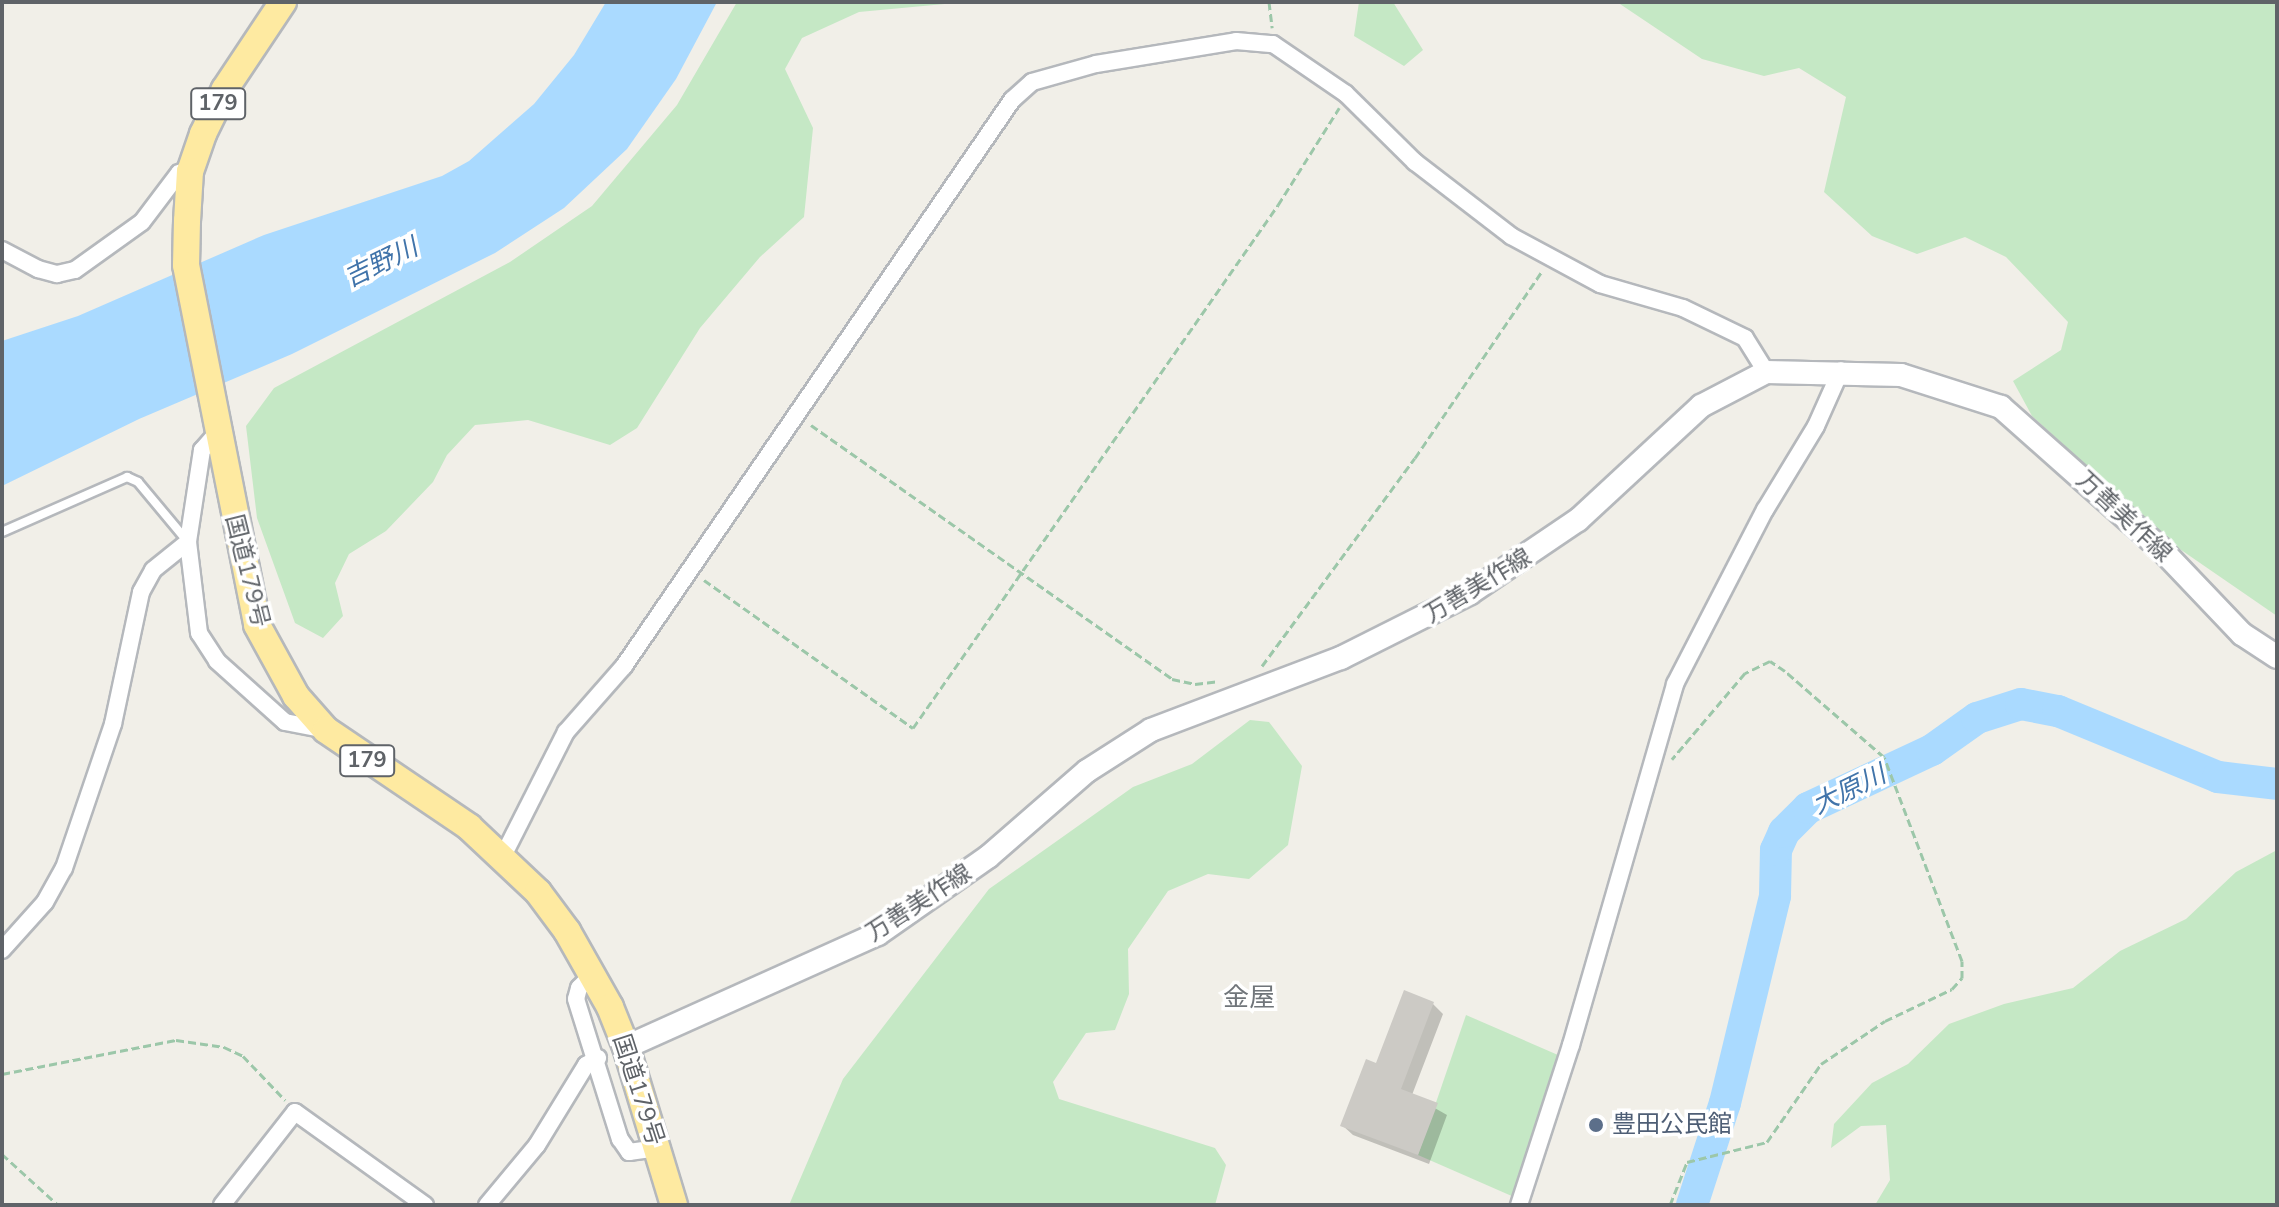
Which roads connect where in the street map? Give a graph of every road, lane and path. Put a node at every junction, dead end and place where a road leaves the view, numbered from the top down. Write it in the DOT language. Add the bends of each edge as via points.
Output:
graph roads {
  1 [pos="283,2"];
  2 [pos="1269,2"];
  3 [pos="1273,44"];
  4 [pos="1346,94"];
  5 [pos="190,171"];
  6 [pos="2,250"];
  7 [pos="1548,257"];
  8 [pos="1841,370"];
  9 [pos="1766,372"];
  10 [pos="795,413"];
  11 [pos="215,423"];
  12 [pos="2,532"];
  13 [pos="188,542"];
  14 [pos="689,569"];
  15 [pos="1021,574"];
  16 [pos="2277,657"];
  17 [pos="1256,670"];
  18 [pos="1228,679"];
  19 [pos="326,730"];
  20 [pos="1651,776"];
  21 [pos="503,856"];
  22 [pos="2,950"];
  23 [pos="592,975"];
  24 [pos="626,1047"];
  25 [pos="598,1058"];
  26 [pos="2,1074"];
  27 [pos="295,1112"];
  28 [pos="658,1148"];
  29 [pos="2,1154"];
  30 [pos="58,1205"];
  31 [pos="222,1205"];
  32 [pos="425,1205"];
  33 [pos="487,1205"];
  34 [pos="674,1205"];
  35 [pos="1519,1205"];
  36 [pos="1670,1205"];
  1 -- 5 [label="highway, 国道179号 / 179" via="225,89"];
  2 -- 3 [label="path"];
  3 -- 4 [label="street"];
  3 -- 10 [label="street" via="1221,43 1096,64 1032,82 1012,100"];
  4 -- 7 [label="street" via="1415,162 1511,236"];
  4 -- 15 [label="path" via="1278,205"];
  5 -- 6 [label="street" via="172,181 142,222 75,270 57,274 38,269"];
  5 -- 11 [label="highway, 国道179号 / 179" via="186,265"];
  7 -- 9 [label="street" via="1600,284 1683,308 1745,338"];
  7 -- 17 [label="path" via="1533,288 1415,458 1274,657"];
  8 -- 9 [label="main road, 万善美作線"];
  8 -- 16 [label="main road, 万善美作線" via="1901,375 2001,407 2160,548 2242,634"];
  8 -- 20 [label="street" via="1816,426 1679,674"];
  9 -- 24 [label="main road, 万善美作線" via="1701,406 1578,520 1470,593 1341,658 1151,730 1087,771 988,857 878,934"];
  10 -- 14 [label="street"];
  10 -- 15 [label="path"];
  11 -- 13 [label="street" via="202,450"];
  11 -- 19 [label="highway, 国道179号 / 179" via="257,625 296,696"];
  12 -- 13 [label="lane" via="127,477 138,482"];
  13 -- 19 [label="street" via="199,633 217,661 285,722"];
  13 -- 22 [label="street" via="153,570 141,592 113,724 69,854 45,902"];
  14 -- 15 [label="path" via="913,728"];
  14 -- 21 [label="street" via="624,666 566,732"];
  15 -- 18 [label="path" via="1172,679 1195,684"];
  19 -- 21 [label="highway, 国道179号 / 179"];
  20 -- 35 [label="street"];
  20 -- 36 [label="path" via="1661,772 1745,673 1770,661 1873,742 1884,757 1962,961 1962,978 1952,989 1885,1021 1821,1064 1767,1142 1687,1162"];
  21 -- 23 [label="highway, 国道179号 / 179" via="552,912"];
  23 -- 24 [label="highway, 国道179号 / 179"];
  23 -- 25 [label="street" via="576,999"];
  24 -- 28 [label="highway, 国道179号 / 179"];
  25 -- 28 [label="street" via="620,1139 629,1152"];
  25 -- 33 [label="street" via="586,1065 537,1145"];
  26 -- 27 [label="path" via="176,1040 224,1047 243,1056"];
  27 -- 31 [label="street"];
  27 -- 32 [label="street"];
  28 -- 34 [label="highway, 国道179号 / 179"];
  29 -- 30 [label="path"];
}
